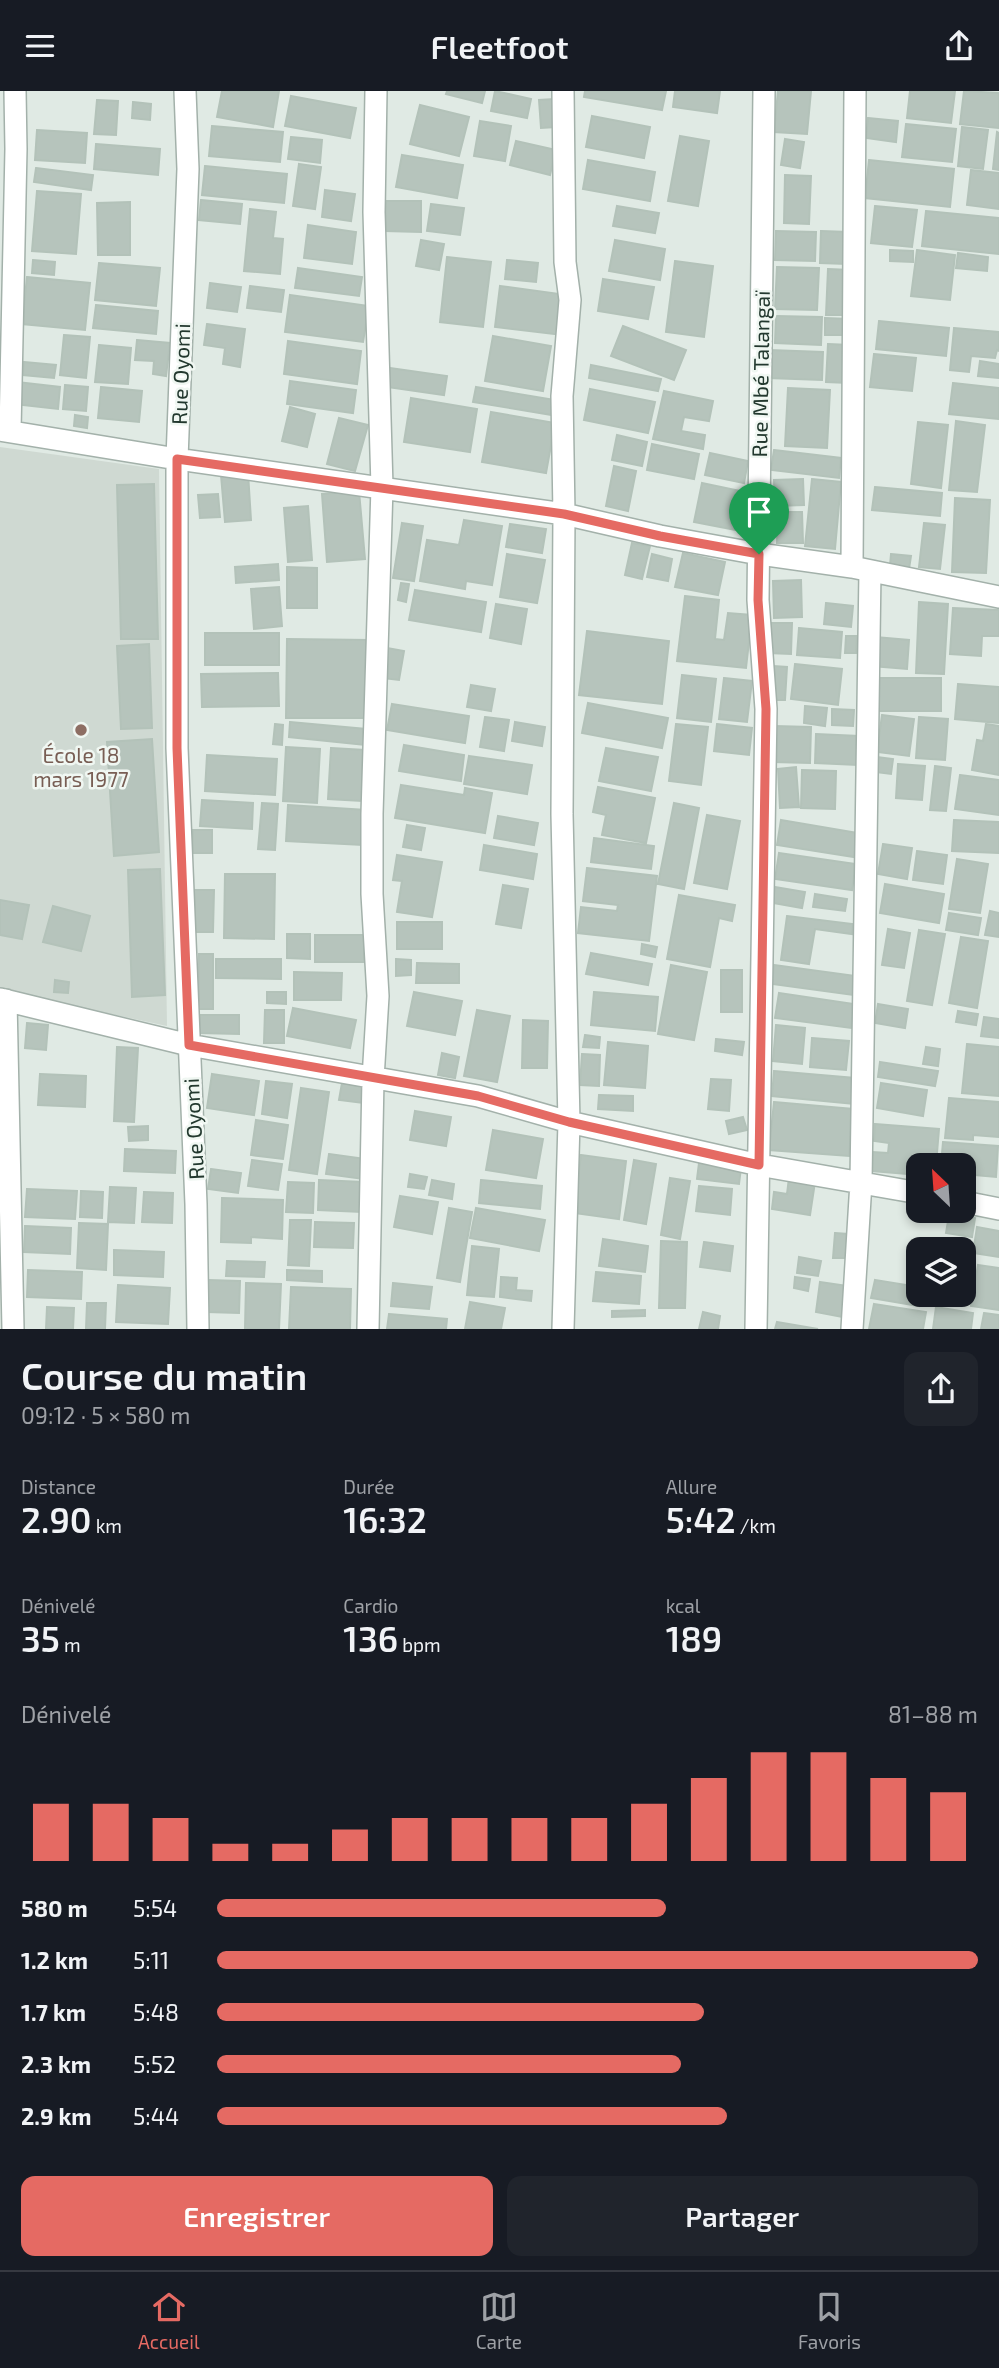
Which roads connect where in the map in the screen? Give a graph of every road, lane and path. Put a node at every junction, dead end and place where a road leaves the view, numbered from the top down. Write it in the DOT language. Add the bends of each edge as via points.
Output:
graph roads {
  1 [pos="15,91"];
  2 [pos="185,91"];
  3 [pos="376,91"];
  4 [pos="564,91"];
  5 [pos="764,91"];
  6 [pos="855,91"];
  7 [pos="5,431"];
  8 [pos="177,459"];
  9 [pos="382,487"];
  10 [pos="564,514"];
  11 [pos="759,554"];
  12 [pos="861,569"];
  13 [pos="999,597"];
  14 [pos="3,999"];
  15 [pos="189,1045"];
  16 [pos="373,1079"];
  17 [pos="569,1122"];
  18 [pos="759,1165"];
  19 [pos="861,1182"];
  20 [pos="906,1191"];
  21 [pos="976,1204"];
  22 [pos="999,1209"];
  23 [pos="13,1328"];
  24 [pos="198,1328"];
  25 [pos="368,1328"];
  26 [pos="562,1328"];
  27 [pos="756,1328"];
  28 [pos="852,1328"];
  1 -- 7 [label="street"];
  2 -- 8 [label="street, Rue Oyomi" via="188,169"];
  3 -- 9 [label="street" via="374,212"];
  4 -- 10 [label="street" via="565,262 570,300 562,397"];
  5 -- 11 [label="street, Rue Mbé Talangaï"];
  6 -- 12 [label="street"];
  7 -- 8 [label="street"];
  8 -- 9 [label="street"];
  8 -- 15 [label="street, Rue Oyomi" via="177,748"];
  9 -- 10 [label="street"];
  9 -- 16 [label="street" via="372,814 378,996"];
  10 -- 11 [label="street"];
  10 -- 17 [label="street" via="562,814"];
  11 -- 12 [label="street"];
  11 -- 18 [label="street, Rue Mbé Talangaï" via="766,709"];
  12 -- 13 [label="street"];
  12 -- 19 [label="street"];
  14 -- 15 [label="street"];
  14 -- 23 [label="street"];
  15 -- 16 [label="street"];
  15 -- 24 [label="street, Rue Oyomi"];
  16 -- 17 [label="street" via="478,1096"];
  16 -- 25 [label="street"];
  17 -- 18 [label="street"];
  17 -- 26 [label="street"];
  18 -- 19 [label="street"];
  18 -- 27 [label="street, Rue Mbé Talangaï"];
  19 -- 20 [label="street"];
  19 -- 28 [label="street"];
  21 -- 22 [label="street"];
}
